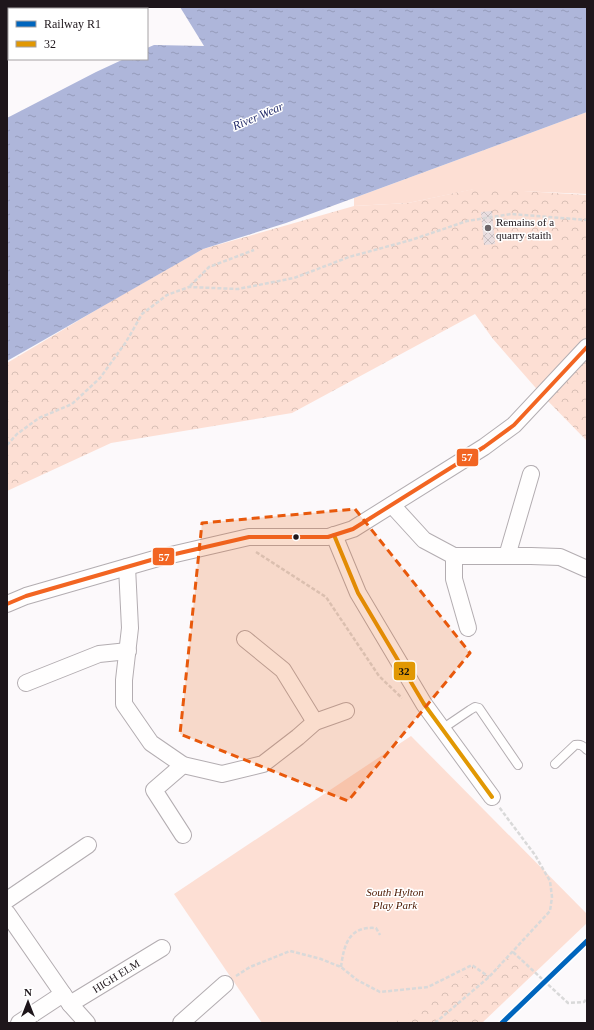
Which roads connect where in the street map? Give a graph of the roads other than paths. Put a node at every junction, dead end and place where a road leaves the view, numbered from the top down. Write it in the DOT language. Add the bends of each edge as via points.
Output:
graph roads {
  1 [pos="587,347"];
  2 [pos="531,474"];
  3 [pos="392,505"];
  4 [pos="334,535"];
  5 [pos="454,556"];
  6 [pos="507,556"];
  7 [pos="127,567"];
  8 [pos="587,569"];
  9 [pos="7,604"];
  10 [pos="468,628"];
  11 [pos="245,640"];
  12 [pos="128,651"];
  13 [pos="26,683"];
  14 [pos="346,711"];
  15 [pos="315,722"];
  16 [pos="442,729"];
  17 [pos="587,750"];
  18 [pos="555,764"];
  19 [pos="183,765"];
  20 [pos="518,765"];
  21 [pos="492,798"];
  22 [pos="183,835"];
  23 [pos="88,845"];
  24 [pos="7,900"];
  25 [pos="7,913"];
  26 [pos="162,948"];
  27 [pos="225,984"];
  28 [pos="67,999"];
  29 [pos="19,1023"];
  30 [pos="87,1023"];
  31 [pos="180,1023"];
  1 -- 3 [label="street" via="514,426"];
  2 -- 6 [label="street"];
  3 -- 4 [label="street" via="353,529"];
  3 -- 5 [label="street" via="424,540"];
  4 -- 7 [label="street" via="249,537"];
  4 -- 16 [label="street" via="358,593 424,704"];
  5 -- 6 [label="street"];
  5 -- 10 [label="street" via="454,579"];
  6 -- 8 [label="street" via="560,557"];
  7 -- 9 [label="street" via="26,596"];
  7 -- 12 [label="street" via="130,628"];
  11 -- 15 [label="street" via="283,670"];
  12 -- 13 [label="street" via="99,654"];
  12 -- 19 [label="street" via="124,704 151,743"];
  14 -- 15 [label="street"];
  15 -- 19 [label="street" via="263,764 222,774"];
  16 -- 20 [label="lane" via="470,710 479,708"];
  16 -- 21 [label="street"];
  17 -- 18 [label="lane" via="582,745 576,745"];
  19 -- 22 [label="street" via="154,790"];
  23 -- 24 [label="street"];
  25 -- 28 [label="street"];
  26 -- 28 [label="street, HIGH ELM"];
  27 -- 31 [label="street"];
  28 -- 29 [label="street, HIGH ELM"];
  28 -- 30 [label="street"];
}
